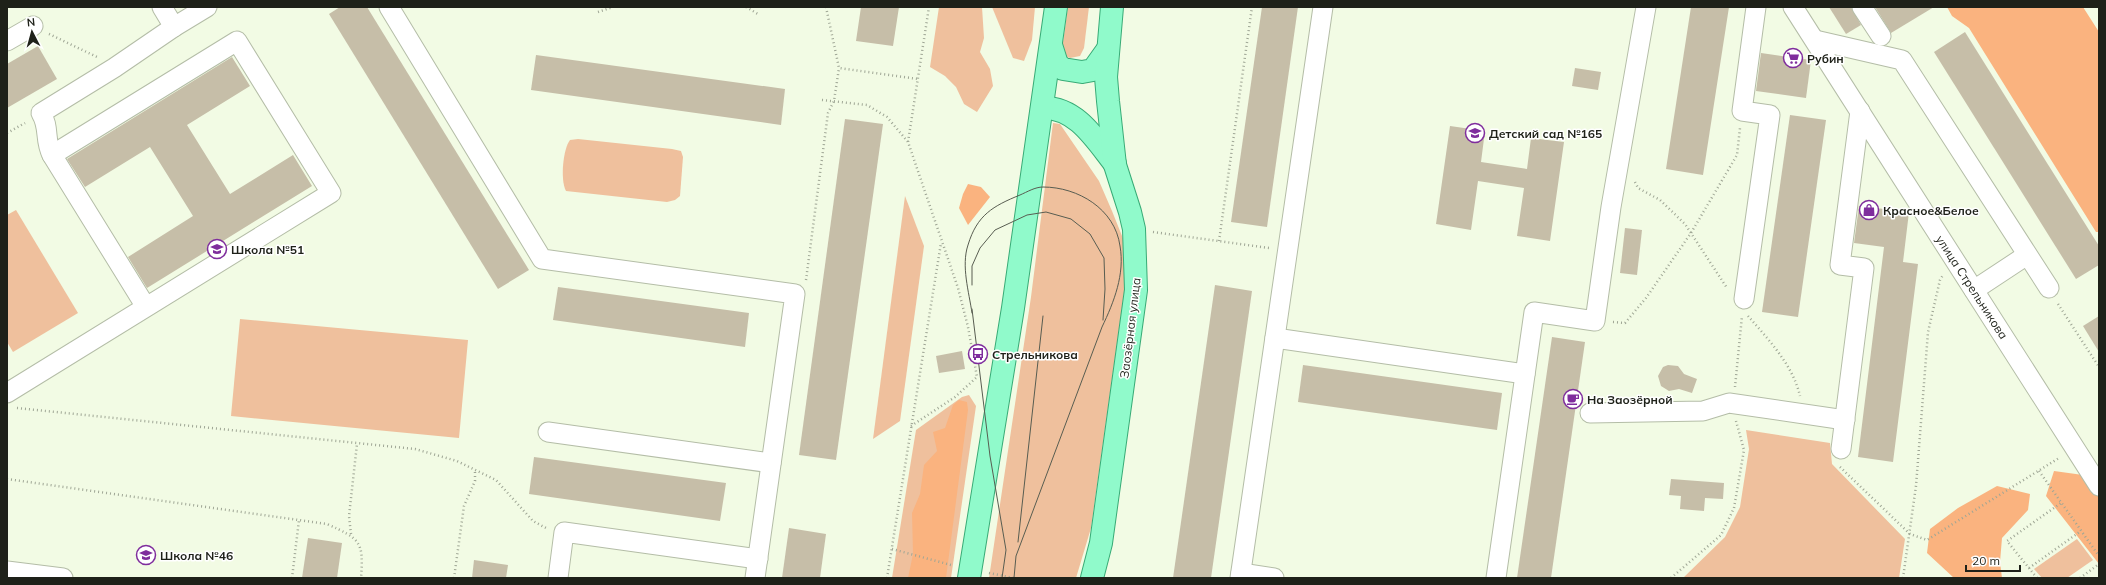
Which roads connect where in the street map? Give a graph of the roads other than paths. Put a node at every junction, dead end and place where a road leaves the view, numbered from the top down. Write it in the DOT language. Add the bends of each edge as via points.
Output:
graph roads {
  1 [pos="162,7"];
  2 [pos="207,7"];
  3 [pos="389,7"];
  4 [pos="1056,7"];
  5 [pos="1112,7"];
  6 [pos="1323,7"];
  7 [pos="1646,7"];
  8 [pos="1756,7"];
  9 [pos="1793,7"];
  10 [pos="1862,7"];
  11 [pos="33,26"];
  12 [pos="174,27"];
  13 [pos="1881,36"];
  14 [pos="1815,40"];
  15 [pos="7,41"];
  16 [pos="1051,45"];
  17 [pos="1108,49"];
  18 [pos="1042,108"];
  19 [pos="1860,112"];
  20 [pos="52,155"];
  21 [pos="1115,165"];
  22 [pos="2027,256"];
  23 [pos="2049,288"];
  24 [pos="1974,290"];
  25 [pos="1737,296"];
  26 [pos="146,307"];
  27 [pos="1275,338"];
  28 [pos="1525,374"];
  29 [pos="11,400"];
  30 [pos="1590,413"];
  31 [pos="1845,420"];
  32 [pos="548,432"];
  33 [pos="1841,449"];
  34 [pos="771,463"];
  35 [pos="2099,486"];
  36 [pos="758,559"];
  37 [pos="7,571"];
  38 [pos="1241,576"];
  39 [pos="63,578"];
  40 [pos="558,578"];
  41 [pos="755,578"];
  42 [pos="969,578"];
  43 [pos="1092,578"];
  44 [pos="1274,578"];
  45 [pos="1496,578"];
  1 -- 12 [label="street"];
  2 -- 12 [label="street"];
  3 -- 34 [label="street" via="542,259 795,294"];
  4 -- 16 [label="main road"];
  5 -- 17 [label="main road, Заозёрная улица"];
  6 -- 27 [label="street"];
  7 -- 28 [label="street" via="1611,207 1595,321 1534,312"];
  8 -- 25 [label="street" via="1742,111 1770,115"];
  9 -- 14 [label="street, улица Стрельникова"];
  10 -- 13 [label="street"];
  11 -- 15 [label="street"];
  12 -- 20 [label="street" via="41,113 47,128 47,146"];
  14 -- 19 [label="street, улица Стрельникова"];
  14 -- 22 [label="street" via="1902,60"];
  16 -- 17 [label="main road" via="1057,64 1063,69 1082,72 1093,70"];
  16 -- 18 [label="main road"];
  17 -- 21 [label="main road, Заозёрная улица" via="1106,77"];
  18 -- 21 [label="main road" via="1069,114 1081,123"];
  18 -- 42 [label="main road" via="1012,316"];
  19 -- 24 [label="street, улица Стрельникова"];
  19 -- 31 [label="street" via="1840,265 1864,268"];
  20 -- 26 [label="street"];
  20 -- 26 [label="street" via="236,41 331,193"];
  21 -- 43 [label="main road, Заозёрная улица" via="1134,229 1136,290 1101,543"];
  22 -- 23 [label="street"];
  22 -- 24 [label="street"];
  24 -- 35 [label="street, улица Стрельникова"];
  26 -- 29 [label="street"];
  27 -- 28 [label="street"];
  27 -- 38 [label="street"];
  28 -- 45 [label="street"];
  30 -- 31 [label="street" via="1704,411 1733,404"];
  31 -- 33 [label="street"];
  32 -- 34 [label="street"];
  34 -- 36 [label="street"];
  36 -- 40 [label="street" via="564,532"];
  36 -- 41 [label="street"];
  37 -- 39 [label="street"];
  38 -- 44 [label="street"];
}
